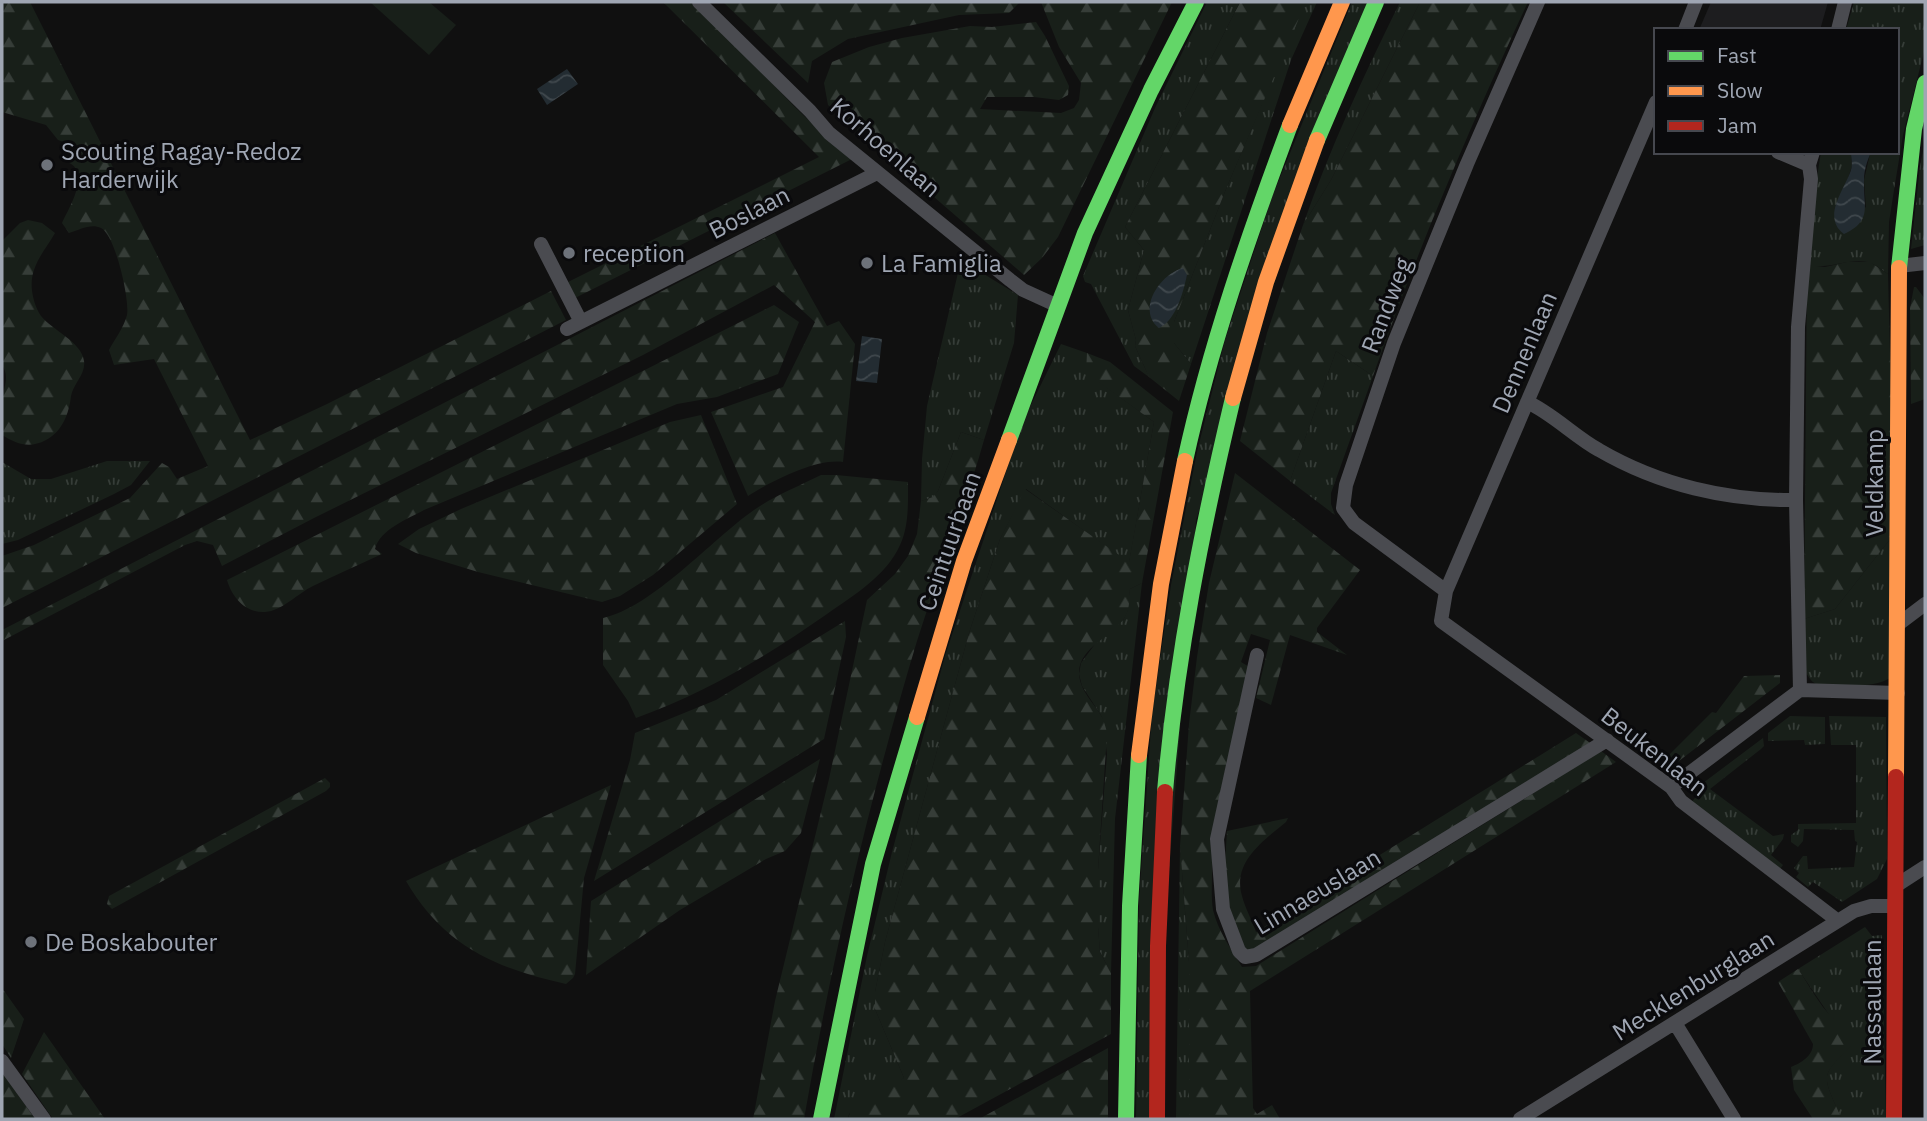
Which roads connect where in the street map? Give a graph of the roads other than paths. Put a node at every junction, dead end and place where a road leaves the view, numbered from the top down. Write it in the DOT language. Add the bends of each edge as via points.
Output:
graph roads {
  1 [pos="699,2"];
  2 [pos="1196,2"];
  3 [pos="1342,2"];
  4 [pos="1377,2"];
  5 [pos="1538,2"];
  6 [pos="1696,2"];
  7 [pos="1845,2"];
  8 [pos="1686,28"];
  9 [pos="1838,28"];
  10 [pos="1925,83"];
  11 [pos="1654,107"];
  12 [pos="1787,154"];
  13 [pos="1811,159"];
  14 [pos="877,173"];
  15 [pos="541,244"];
  16 [pos="1925,263"];
  17 [pos="1899,267"];
  18 [pos="1058,306"];
  19 [pos="581,322"];
  20 [pos="567,329"];
  21 [pos="1527,402"];
  22 [pos="1796,500"];
  23 [pos="1446,591"];
  24 [pos="1925,604"];
  25 [pos="1441,621"];
  26 [pos="1896,626"];
  27 [pos="1257,655"];
  28 [pos="1800,690"];
  29 [pos="1898,693"];
  30 [pos="1606,740"];
  31 [pos="1671,787"];
  32 [pos="1925,867"];
  33 [pos="1897,885"];
  34 [pos="1896,906"];
  35 [pos="1839,921"];
  36 [pos="1675,1023"];
  37 [pos="2,1061"];
  38 [pos="44,1119"];
  39 [pos="821,1119"];
  40 [pos="1126,1119"];
  41 [pos="1157,1119"];
  42 [pos="1520,1119"];
  43 [pos="1734,1119"];
  44 [pos="1894,1119"];
  1 -- 14 [label="street, Korhoenlaan" via="829,133"];
  2 -- 18 [label="main road, Ceintuurbaan" via="1085,233"];
  3 -- 40 [label="main road" via="1284,141 1240,265 1201,393 1168,548 1137,776 1130,874"];
  4 -- 41 [label="main road" via="1292,203 1215,468 1167,773 1160,869"];
  5 -- 23 [label="street, Randweg" via="1394,343 1346,485 1343,508 1354,523"];
  6 -- 8 [label="street"];
  7 -- 9 [label="street"];
  10 -- 17 [label="main road, Veldkamp" via="1914,129"];
  11 -- 21 [label="street, Dennenlaan"];
  12 -- 13 [label="street"];
  13 -- 22 [label="street" via="1798,327"];
  14 -- 18 [label="street, Korhoenlaan" via="1023,290"];
  14 -- 19 [label="street, Boslaan"];
  15 -- 19 [label="street"];
  16 -- 17 [label="street"];
  17 -- 26 [label="main road, Veldkamp"];
  18 -- 39 [label="main road, Ceintuurbaan" via="964,561 873,864"];
  19 -- 20 [label="street, Boslaan"];
  21 -- 22 [label="street" via="1601,451 1660,478 1725,495"];
  21 -- 23 [label="street, Dennenlaan"];
  22 -- 28 [label="street"];
  23 -- 25 [label="street, Dennenlaan"];
  24 -- 26 [label="street"];
  25 -- 30 [label="street, Beukenlaan"];
  26 -- 29 [label="main road, Veldkamp"];
  27 -- 30 [label="street, Linnaeuslaan" via="1217,839 1223,909 1245,957 1256,955"];
  28 -- 29 [label="street"];
  28 -- 31 [label="street"];
  29 -- 33 [label="main road, Veldkamp"];
  30 -- 31 [label="street, Beukenlaan"];
  31 -- 35 [label="street, Beukenlaan" via="1681,801"];
  32 -- 33 [label="street"];
  33 -- 34 [label="main road, Nassaulaan"];
  34 -- 35 [label="street, Mecklenburglaan" via="1862,908"];
  34 -- 44 [label="main road, Nassaulaan"];
  35 -- 36 [label="street, Mecklenburglaan"];
  36 -- 42 [label="street, Mecklenburglaan"];
  36 -- 43 [label="street"];
  37 -- 38 [label="street"];
}
